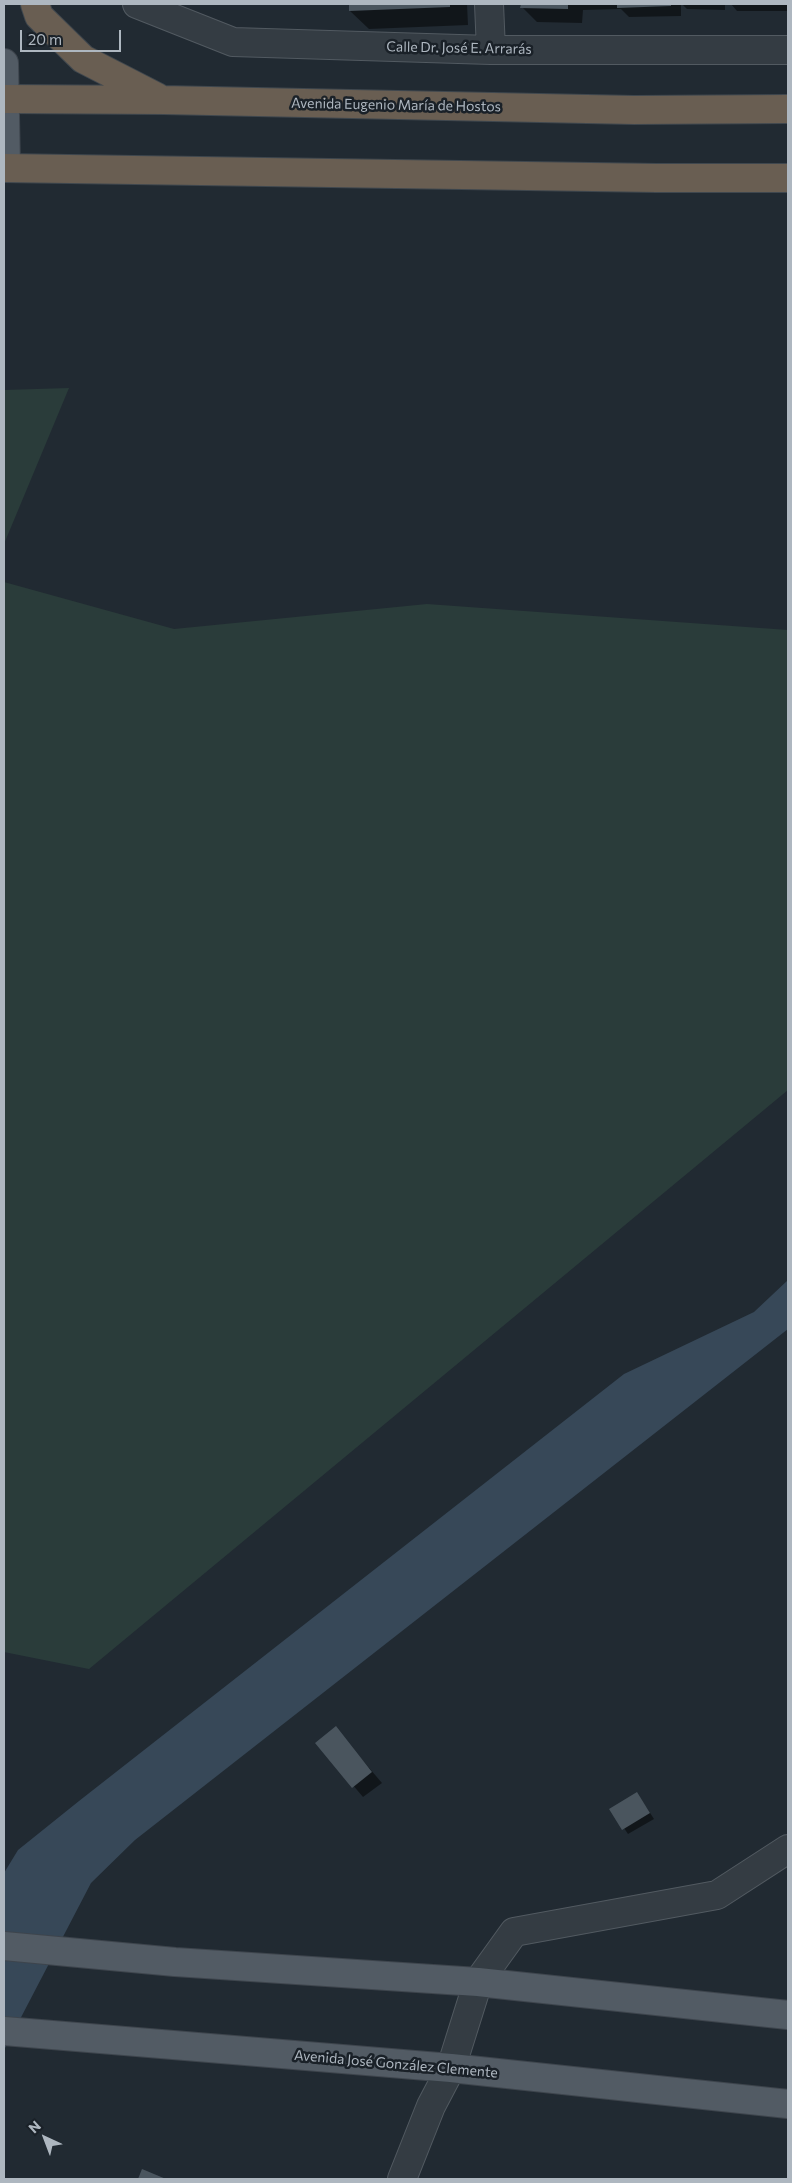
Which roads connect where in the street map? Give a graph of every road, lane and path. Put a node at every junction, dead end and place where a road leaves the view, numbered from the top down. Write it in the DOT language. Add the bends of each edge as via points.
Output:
graph roads {
  1 [pos="35,4"];
  2 [pos="138,4"];
  3 [pos="489,4"];
  4 [pos="491,50"];
  5 [pos="788,50"];
  6 [pos="4,63"];
  7 [pos="4,99"];
  8 [pos="163,100"];
  9 [pos="788,110"];
  10 [pos="5,168"];
  11 [pos="788,178"];
  12 [pos="788,1850"];
  13 [pos="4,1946"];
  14 [pos="478,1982"];
  15 [pos="788,2015"];
  16 [pos="4,2031"];
  17 [pos="451,2068"];
  18 [pos="788,2104"];
  19 [pos="402,2179"];
  1 -- 8 [label="highway" via="39,16 83,59"];
  2 -- 4 [label="street, Calle Dr. José E. Arrarás" via="233,42"];
  3 -- 4 [label="street"];
  4 -- 5 [label="street, Calle Dr. José E. Arrarás"];
  6 -- 7 [label="main road"];
  7 -- 8 [label="highway, Avenida Eugenio María de Hostos"];
  7 -- 10 [label="main road"];
  8 -- 9 [label="highway, Avenida Eugenio María de Hostos"];
  10 -- 11 [label="highway"];
  12 -- 14 [label="street" via="717,1895 514,1932"];
  13 -- 14 [label="main road" via="175,1962"];
  14 -- 15 [label="main road"];
  14 -- 17 [label="street"];
  16 -- 17 [label="main road, Avenida José González Clemente"];
  17 -- 18 [label="main road, Avenida José González Clemente"];
  17 -- 19 [label="street" via="431,2106"];
}
